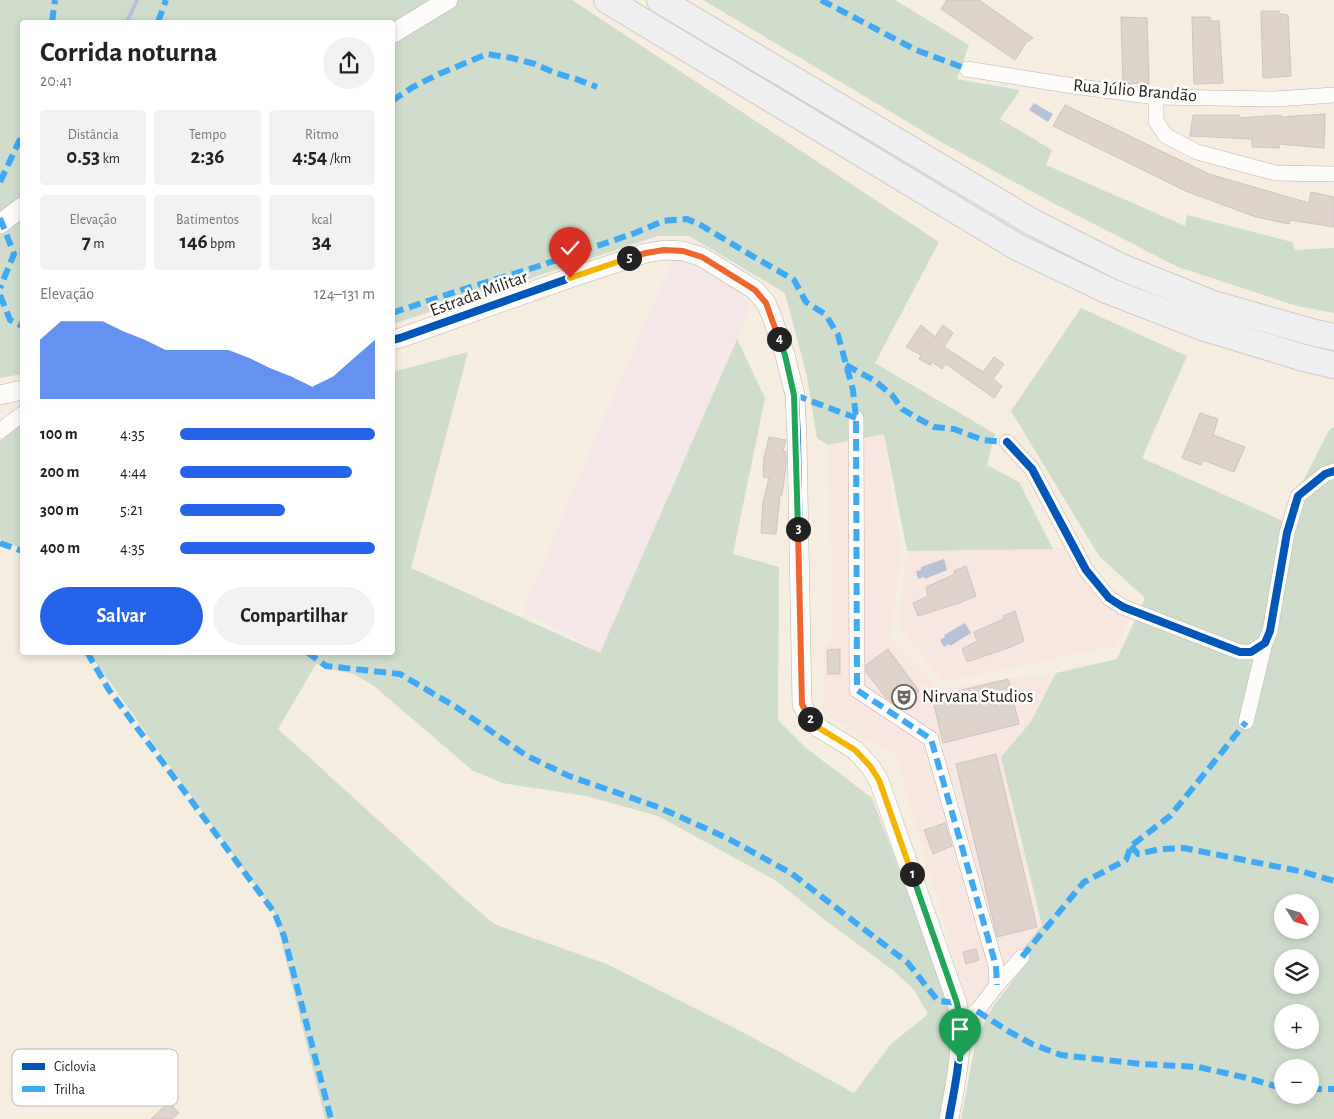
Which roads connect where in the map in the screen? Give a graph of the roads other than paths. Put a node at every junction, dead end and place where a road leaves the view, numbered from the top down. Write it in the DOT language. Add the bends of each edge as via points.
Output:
graph roads {
  1 [pos="448,0"];
  2 [pos="607,0"];
  3 [pos="660,0"];
  4 [pos="395,32"];
  5 [pos="967,69"];
  6 [pos="1334,95"];
  7 [pos="1156,97"];
  8 [pos="1334,174"];
  9 [pos="20,209"];
  10 [pos="0,224"];
  11 [pos="1334,337"];
  12 [pos="395,339"];
  13 [pos="1334,365"];
  14 [pos="20,390"];
  15 [pos="0,395"];
  16 [pos="20,416"];
  17 [pos="856,418"];
  18 [pos="0,431"];
  19 [pos="1007,442"];
  20 [pos="1334,471"];
  21 [pos="1265,643"];
  22 [pos="1246,722"];
  23 [pos="1022,957"];
  24 [pos="997,985"];
  25 [pos="960,1020"];
  26 [pos="949,1119"];
  1 -- 4 [label="street"];
  2 -- 13 [label="highway" via="1017,247 1109,291 1202,327"];
  3 -- 11 [label="highway" via="1032,222 1112,262 1213,304"];
  5 -- 7 [label="street, Rua Júlio Brandão"];
  6 -- 7 [label="street, Rua Júlio Brandão" via="1276,99"];
  7 -- 8 [label="street" via="1156,121 1166,136 1197,152 1276,173"];
  9 -- 10 [label="street"];
  12 -- 25 [label="street, Estrada Militar" via="570,278 664,250 702,257 755,290 766,303 785,355 794,395 802,704 808,717 819,728 855,750 879,780 957,1003"];
  14 -- 15 [label="street"];
  16 -- 18 [label="street"];
  17 -- 24 [label="street" via="857,690 931,739 996,966"];
  19 -- 21 [label="street" via="1032,469 1086,570 1109,598 1124,608 1240,652 1251,652"];
  20 -- 21 [label="street" via="1325,474 1298,496 1287,533 1273,616"];
  21 -- 22 [label="street"];
  23 -- 24 [label="street"];
  24 -- 25 [label="street" via="976,1011"];
  25 -- 26 [label="street, Estrada Militar" via="960,1059"];
}
